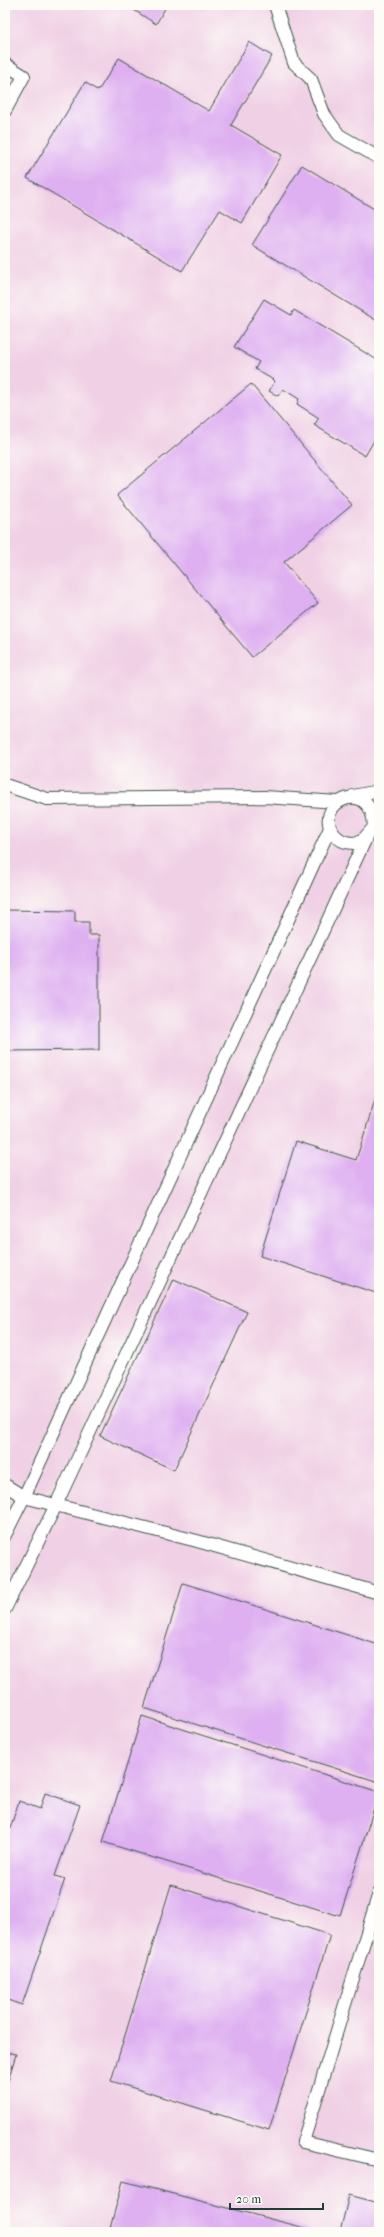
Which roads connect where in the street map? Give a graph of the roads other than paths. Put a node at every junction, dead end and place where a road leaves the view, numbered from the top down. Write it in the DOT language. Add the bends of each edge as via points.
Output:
graph roads {
  1 [pos="275,5"];
  2 [pos="5,64"];
  3 [pos="5,111"];
  4 [pos="379,158"];
  5 [pos="5,785"];
  6 [pos="379,791"];
  7 [pos="350,797"];
  8 [pos="337,802"];
  9 [pos="376,825"];
  10 [pos="330,828"];
  11 [pos="366,838"];
  12 [pos="5,1485"];
  13 [pos="24,1497"];
  14 [pos="56,1505"];
  15 [pos="5,1535"];
  16 [pos="379,1593"];
  17 [pos="5,1609"];
  18 [pos="379,1893"];
  19 [pos="379,2160"];
  1 -- 4 [label="lane" via="294,62 311,79 324,114 339,135"];
  2 -- 3 [label="lane" via="24,76"];
  5 -- 8 [label="lane" via="47,799 265,797"];
  6 -- 7 [label="lane"];
  7 -- 8 [label="lane"];
  7 -- 9 [label="lane" via="364,800 373,812"];
  8 -- 10 [label="lane" via="329,814"];
  9 -- 11 [label="lane"];
  10 -- 11 [label="lane" via="338,840 352,843"];
  10 -- 13 [label="lane"];
  11 -- 14 [label="lane"];
  12 -- 13 [label="lane"];
  13 -- 14 [label="lane"];
  13 -- 15 [label="lane"];
  14 -- 16 [label="lane" via="197,1541"];
  14 -- 17 [label="lane"];
  18 -- 19 [label="lane" via="303,2142"];
}
